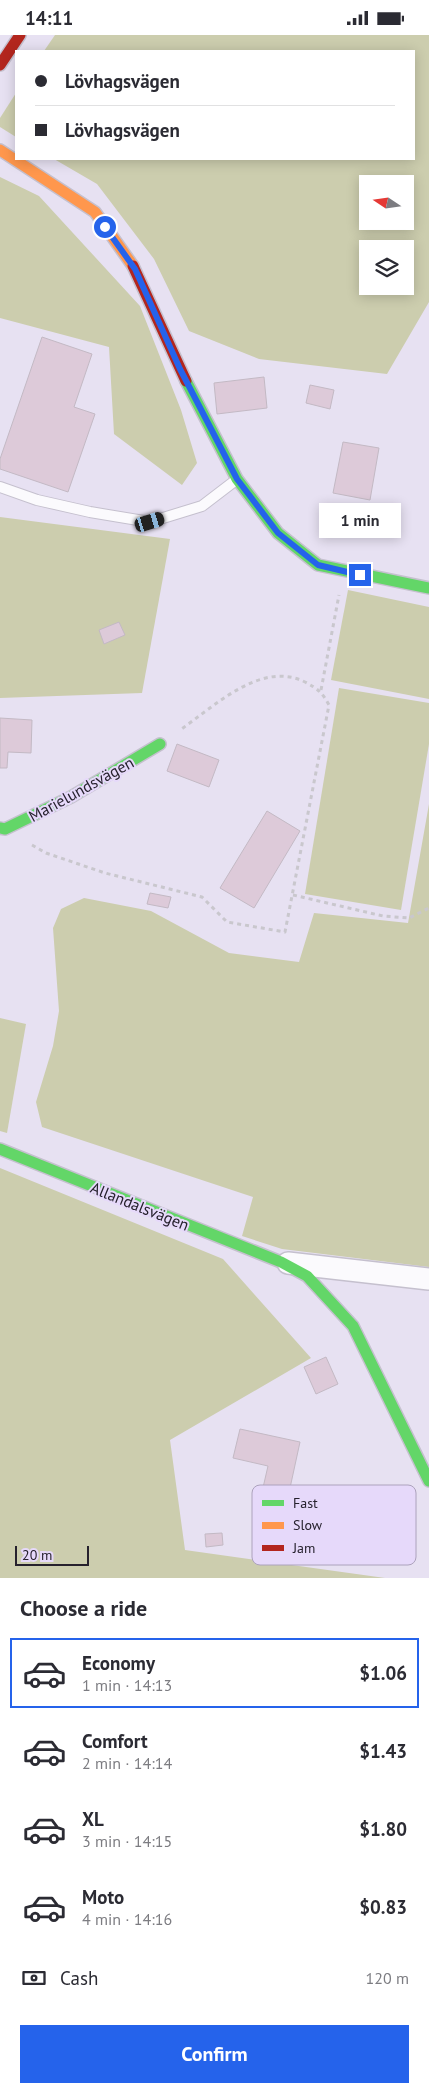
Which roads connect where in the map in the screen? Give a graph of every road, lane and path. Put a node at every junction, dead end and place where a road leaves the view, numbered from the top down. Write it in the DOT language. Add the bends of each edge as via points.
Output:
graph roads {
  1 [pos="20,35"];
  2 [pos="0,65"];
  3 [pos="0,150"];
  4 [pos="15,160"];
  5 [pos="15,160"];
  6 [pos="237,479"];
  7 [pos="0,487"];
  8 [pos="343,572"];
  9 [pos="429,589"];
  10 [pos="322,690"];
  11 [pos="160,744"];
  12 [pos="2,829"];
  13 [pos="293,895"];
  14 [pos="429,908"];
  15 [pos="0,1149"];
  16 [pos="281,1262"];
  17 [pos="429,1279"];
  18 [pos="429,1481"];
  1 -- 2 [label="street"];
  3 -- 5 [label="street"];
  4 -- 6 [label="street" via="95,212 135,269 180,369"];
  6 -- 7 [label="lane" via="202,506 150,522 45,502"];
  6 -- 8 [label="street" via="278,533 318,565"];
  8 -- 9 [label="street"];
  8 -- 10 [label="path"];
  10 -- 11 [label="path" via="295,677 274,675 255,681"];
  10 -- 13 [label="path" via="329,705"];
  11 -- 12 [label="street, Marielundsvägen" via="71,797"];
  12 -- 13 [label="path" via="46,853 106,873 202,897 227,922 285,932"];
  13 -- 14 [label="path" via="383,916 409,918"];
  15 -- 16 [label="street, Allandalsvägen"];
  16 -- 17 [label="street, Allandalsvägen"];
  16 -- 18 [label="street, Allandalsvägen" via="307,1277 353,1327"];
}
